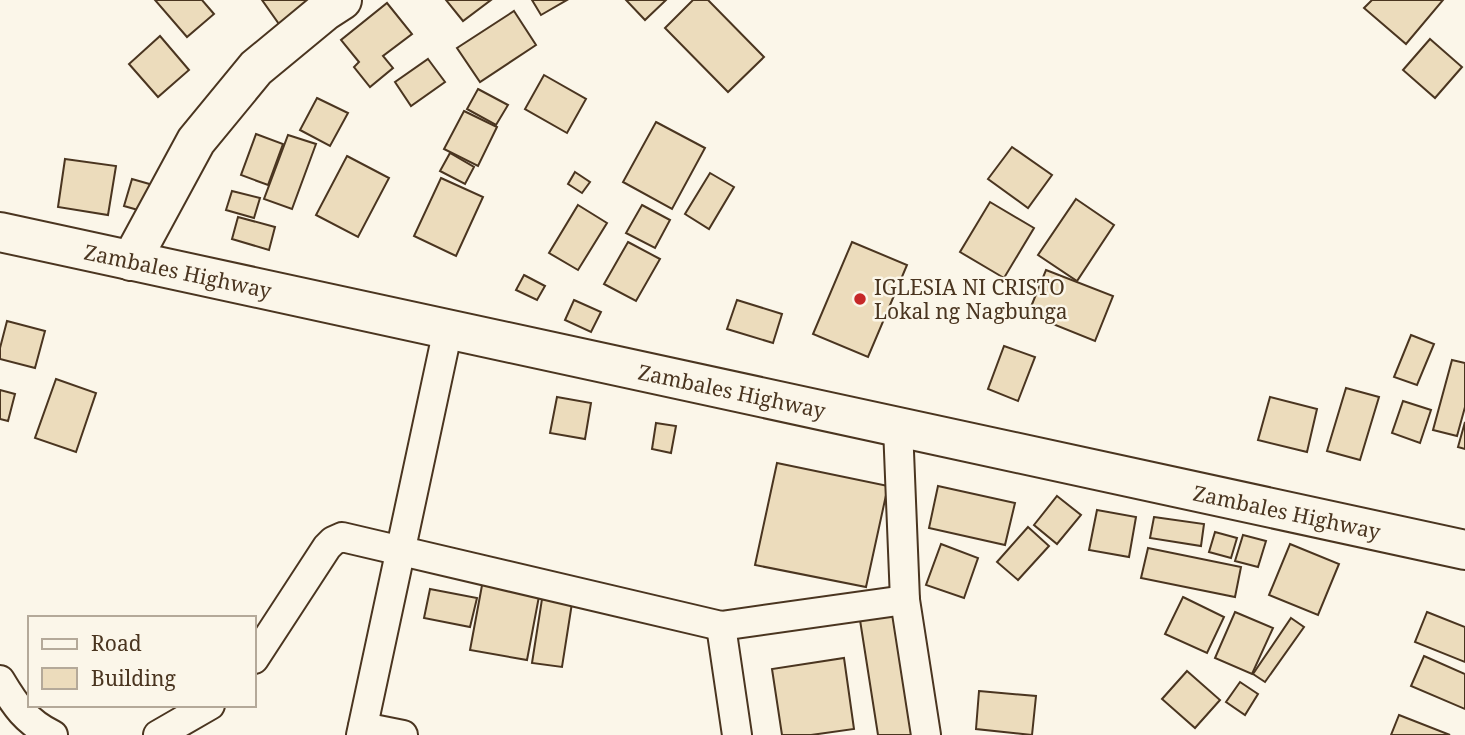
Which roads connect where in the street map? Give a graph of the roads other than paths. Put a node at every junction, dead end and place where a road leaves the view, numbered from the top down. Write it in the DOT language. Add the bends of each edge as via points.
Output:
graph roads {
  1 [pos="342,0"];
  2 [pos="0,232"];
  3 [pos="131,261"];
  4 [pos="448,329"];
  5 [pos="898,427"];
  6 [pos="1465,550"];
  7 [pos="400,552"];
  8 [pos="905,600"];
  9 [pos="721,626"];
  10 [pos="256,656"];
  11 [pos="0,680"];
  12 [pos="207,707"];
  13 [pos="362,731"];
  14 [pos="53,735"];
  15 [pos="158,735"];
  16 [pos="403,735"];
  17 [pos="737,735"];
  18 [pos="926,735"];
  1 -- 3 [label="main road" via="256,68 196,141"];
  2 -- 3 [label="main road, Zambales Highway"];
  3 -- 4 [label="main road, Zambales Highway"];
  4 -- 5 [label="main road, Zambales Highway"];
  4 -- 7 [label="street"];
  5 -- 6 [label="main road, Zambales Highway"];
  5 -- 8 [label="street"];
  7 -- 9 [label="street"];
  7 -- 10 [label="street" via="342,537 333,541"];
  7 -- 13 [label="street"];
  8 -- 9 [label="street"];
  8 -- 18 [label="street"];
  9 -- 17 [label="street"];
  11 -- 14 [label="street" via="16,707"];
  12 -- 15 [label="street"];
  13 -- 16 [label="street"];
}
